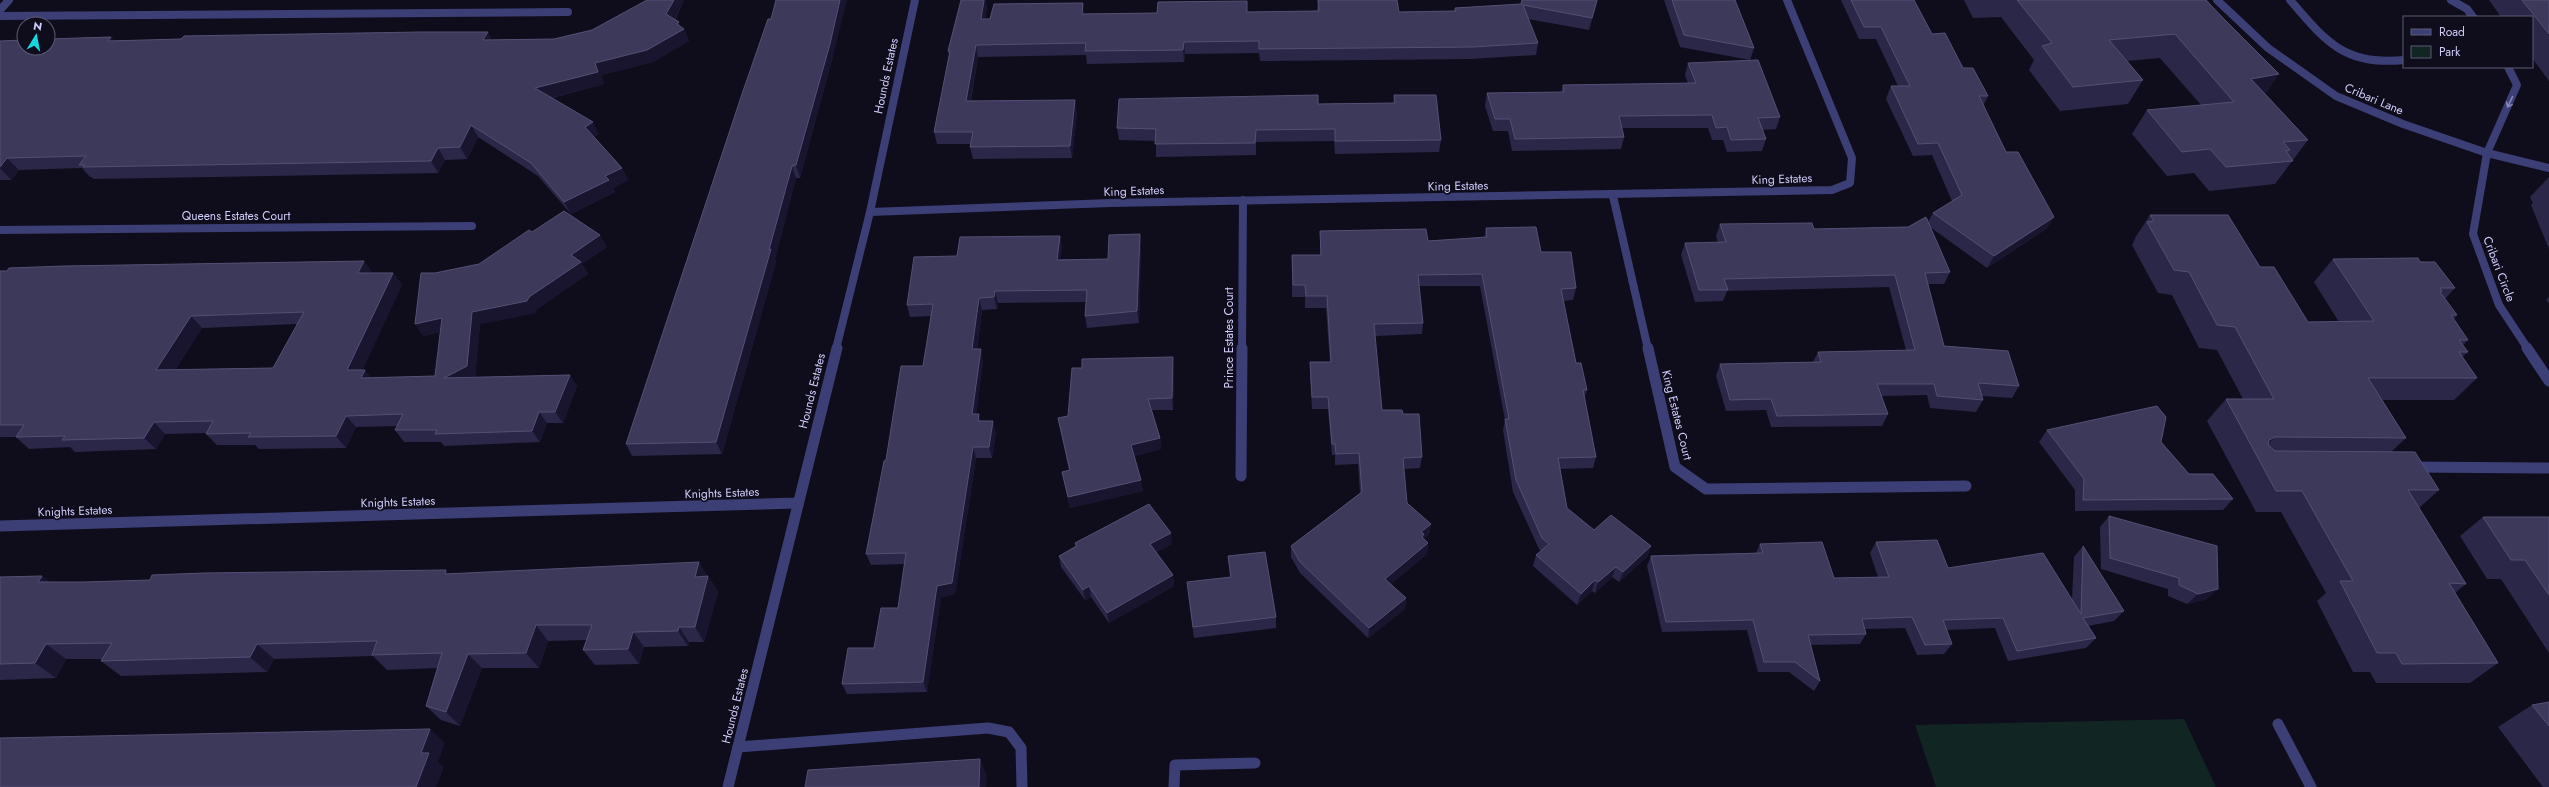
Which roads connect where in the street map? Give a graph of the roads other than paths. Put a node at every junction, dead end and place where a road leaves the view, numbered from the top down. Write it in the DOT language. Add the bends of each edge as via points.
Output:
graph roads {
  1 [pos="8,0"];
  2 [pos="915,0"];
  3 [pos="1787,0"];
  4 [pos="2217,0"];
  5 [pos="2290,0"];
  6 [pos="2451,0"];
  7 [pos="0,10"];
  8 [pos="568,12"];
  9 [pos="0,16"];
  10 [pos="2472,16"];
  11 [pos="2403,60"];
  12 [pos="2509,68"];
  13 [pos="2487,153"];
  14 [pos="2549,168"];
  15 [pos="1613,196"];
  16 [pos="1243,200"];
  17 [pos="870,212"];
  18 [pos="472,226"];
  19 [pos="0,230"];
  20 [pos="2549,381"];
  21 [pos="2398,467"];
  22 [pos="2549,468"];
  23 [pos="1241,476"];
  24 [pos="1966,486"];
  25 [pos="798,503"];
  26 [pos="0,526"];
  27 [pos="2278,724"];
  28 [pos="738,747"];
  29 [pos="1255,763"];
  30 [pos="728,787"];
  31 [pos="1022,787"];
  32 [pos="1174,787"];
  33 [pos="2310,787"];
  1 -- 7 [label="street"];
  2 -- 17 [label="street, Hounds Estates"];
  3 -- 15 [label="street, King Estates" via="1852,158 1850,183 1832,190"];
  4 -- 13 [label="street, Cribari Lane" via="2268,48 2336,96 2403,124"];
  5 -- 11 [label="street" via="2316,31 2347,53 2375,62"];
  6 -- 10 [label="street" via="2467,9"];
  8 -- 9 [label="street"];
  12 -- 13 [label="street, Cribari Circle, one-way" via="2517,85"];
  13 -- 14 [label="street, Cribari Lane"];
  13 -- 20 [label="street, Cribari Circle" via="2473,234 2499,305"];
  15 -- 16 [label="street, King Estates"];
  15 -- 24 [label="street, King Estates Court" via="1675,467 1706,489"];
  16 -- 17 [label="street, King Estates"];
  16 -- 23 [label="street, Prince Estates Court"];
  17 -- 25 [label="street, Hounds Estates"];
  18 -- 19 [label="street, Queens Estates Court"];
  21 -- 22 [label="street"];
  25 -- 26 [label="street, Knights Estates"];
  25 -- 28 [label="street, Hounds Estates"];
  27 -- 33 [label="street"];
  28 -- 30 [label="street, Hounds Estates"];
  28 -- 31 [label="street" via="988,728 1009,732 1021,748"];
  29 -- 32 [label="street" via="1175,765"];
}
